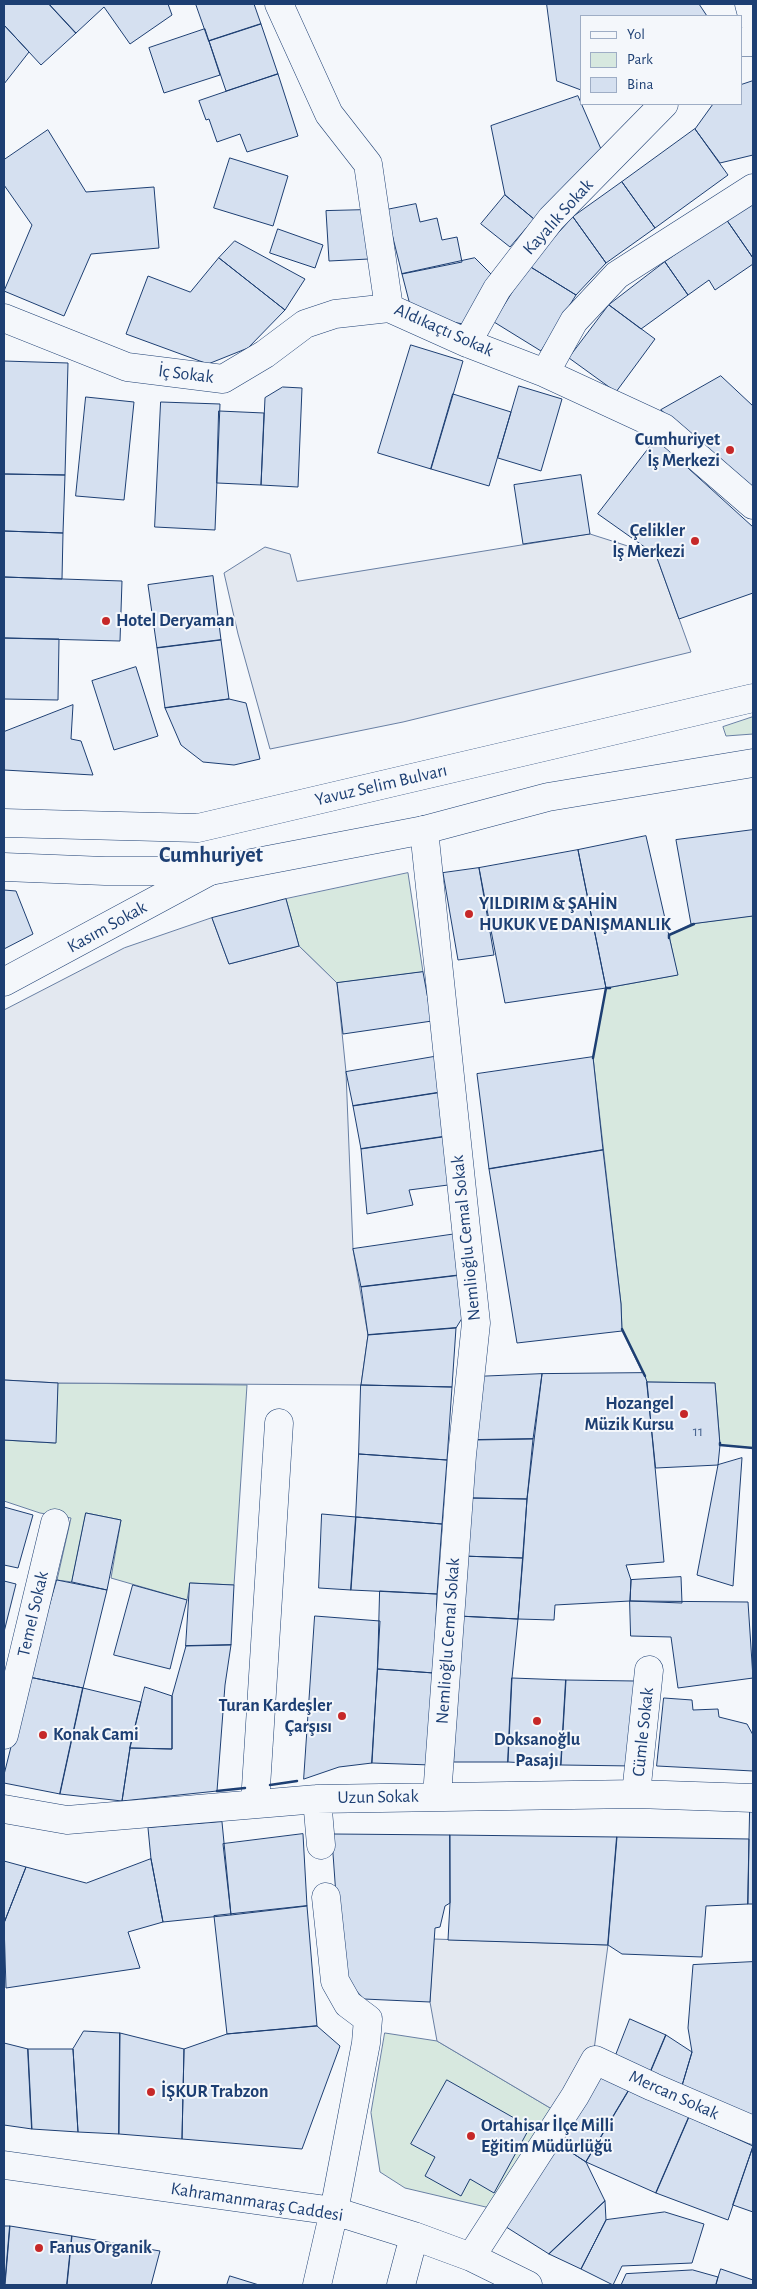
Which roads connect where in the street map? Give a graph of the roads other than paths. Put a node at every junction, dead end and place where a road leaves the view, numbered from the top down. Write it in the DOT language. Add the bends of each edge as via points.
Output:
graph roads {
  1 [pos="279,4"];
  2 [pos="749,4"];
  3 [pos="753,19"];
  4 [pos="663,105"];
  5 [pos="753,188"];
  6 [pos="389,308"];
  7 [pos="4,318"];
  8 [pos="467,343"];
  9 [pos="545,373"];
  10 [pos="753,505"];
  11 [pos="753,698"];
  12 [pos="753,763"];
  13 [pos="4,823"];
  14 [pos="424,830"];
  15 [pos="4,867"];
  16 [pos="210,871"];
  17 [pos="4,982"];
  18 [pos="279,1423"];
  19 [pos="54,1523"];
  20 [pos="649,1670"];
  21 [pos="4,1734"];
  22 [pos="636,1794"];
  23 [pos="437,1796"];
  24 [pos="753,1798"];
  25 [pos="317,1799"];
  26 [pos="255,1803"];
  27 [pos="4,1809"];
  28 [pos="321,1845"];
  29 [pos="326,1897"];
  30 [pos="753,2130"];
  31 [pos="4,2165"];
  32 [pos="334,2211"];
  33 [pos="414,2236"];
  34 [pos="471,2257"];
  35 [pos="317,2285"];
  36 [pos="401,2285"];
  37 [pos="528,2285"];
  1 -- 6 [label="street, Aldıkaçtı Sokak" via="329,114 368,164"];
  2 -- 3 [label="street"];
  4 -- 8 [label="street, Kayalık Sokak" via="551,220 497,289"];
  5 -- 9 [label="street" via="617,275 574,321"];
  6 -- 7 [label="street, İç Sokak" via="334,314 305,324 265,354 223,379 127,367"];
  6 -- 8 [label="street, Aldıkaçtı Sokak"];
  8 -- 9 [label="street, Aldıkaçtı Sokak"];
  9 -- 10 [label="street, Aldıkaçtı Sokak" via="664,428"];
  11 -- 13 [label="street, Yavuz Selim Bulvarı" via="198,828"];
  12 -- 14 [label="street" via="548,797"];
  14 -- 16 [label="street"];
  14 -- 23 [label="street, Nemlioğlu Cemal Sokak" via="476,1323 462,1455"];
  15 -- 16 [label="street"];
  16 -- 17 [label="street, Kasım Sokak"];
  18 -- 26 [label="street"];
  19 -- 21 [label="street, Temel Sokak"];
  20 -- 22 [label="street, Cümle Sokak"];
  22 -- 23 [label="street, Uzun Sokak"];
  22 -- 24 [label="street, Uzun Sokak"];
  23 -- 25 [label="street, Uzun Sokak"];
  25 -- 26 [label="street, Uzun Sokak"];
  25 -- 28 [label="street"];
  26 -- 27 [label="street, Uzun Sokak" via="67,1820"];
  29 -- 32 [label="street" via="335,1981 348,2004 368,2019"];
  30 -- 34 [label="street, Mercan Sokak" via="595,2060"];
  31 -- 32 [label="street, Kahramanmaraş Caddesi"];
  32 -- 33 [label="street, Kahramanmaraş Caddesi"];
  32 -- 35 [label="street"];
  33 -- 34 [label="street, Kahramanmaraş Caddesi"];
  33 -- 36 [label="street"];
  34 -- 37 [label="street, Kahramanmaraş Caddesi"];
}
